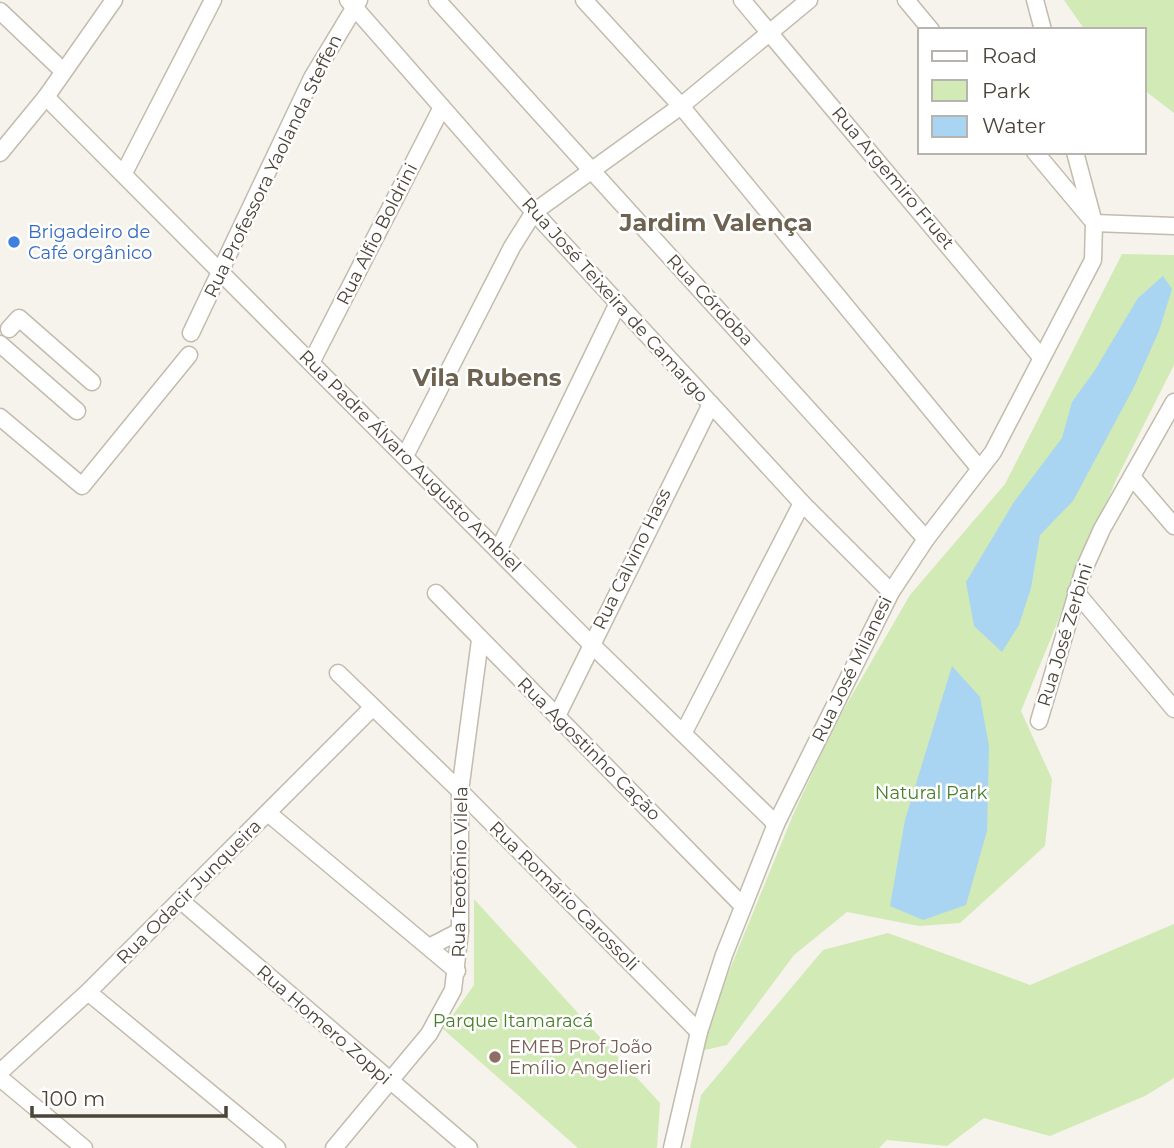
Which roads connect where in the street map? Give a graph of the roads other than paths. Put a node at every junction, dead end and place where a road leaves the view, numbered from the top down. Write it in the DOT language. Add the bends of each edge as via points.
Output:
graph roads {
  1 [pos="114,0"];
  2 [pos="213,0"];
  3 [pos="437,0"];
  4 [pos="584,0"];
  5 [pos="742,0"];
  6 [pos="809,0"];
  7 [pos="906,0"];
  8 [pos="1035,0"];
  9 [pos="354,2"];
  10 [pos="0,11"];
  11 [pos="930,28"];
  12 [pos="1042,28"];
  13 [pos="770,31"];
  14 [pos="64,71"];
  15 [pos="46,97"];
  16 [pos="681,106"];
  17 [pos="442,107"];
  18 [pos="0,153"];
  19 [pos="1037,154"];
  20 [pos="1076,154"];
  21 [pos="592,172"];
  22 [pos="124,173"];
  23 [pos="534,212"];
  24 [pos="1094,223"];
  25 [pos="1174,226"];
  26 [pos="220,270"];
  27 [pos="618,303"];
  28 [pos="191,333"];
  29 [pos="2,334"];
  30 [pos="189,355"];
  31 [pos="1041,357"];
  32 [pos="312,361"];
  33 [pos="92,382"];
  34 [pos="1174,402"];
  35 [pos="711,404"];
  36 [pos="77,411"];
  37 [pos="0,417"];
  38 [pos="405,456"];
  39 [pos="979,468"];
  40 [pos="1132,477"];
  41 [pos="802,503"];
  42 [pos="1174,526"];
  43 [pos="926,539"];
  44 [pos="499,549"];
  45 [pos="891,592"];
  46 [pos="1076,592"];
  47 [pos="436,593"];
  48 [pos="480,640"];
  49 [pos="591,644"];
  50 [pos="338,673"];
  51 [pos="373,706"];
  52 [pos="1174,709"];
  53 [pos="557,716"];
  54 [pos="1039,721"];
  55 [pos="684,732"];
  56 [pos="460,791"];
  57 [pos="268,813"];
  58 [pos="776,824"];
  59 [pos="180,900"];
  60 [pos="743,906"];
  61 [pos="460,931"];
  62 [pos="429,947"];
  63 [pos="457,971"];
  64 [pos="88,992"];
  65 [pos="699,1032"];
  66 [pos="0,1072"];
  67 [pos="0,1078"];
  68 [pos="390,1083"];
  69 [pos="84,1148"];
  70 [pos="277,1148"];
  71 [pos="334,1148"];
  72 [pos="469,1148"];
  73 [pos="672,1148"];
  1 -- 14 [label="street"];
  2 -- 22 [label="street"];
  3 -- 21 [label="street, Rua Córdoba"];
  4 -- 16 [label="street"];
  5 -- 13 [label="street, Rua Argemiro Fruet"];
  6 -- 13 [label="street"];
  7 -- 11 [label="street"];
  8 -- 12 [label="street"];
  9 -- 17 [label="street, Rua José Teixeira de Camargo"];
  9 -- 26 [label="street, Rua Professora Yaolanda Steffen" via="312,78"];
  10 -- 14 [label="street"];
  13 -- 16 [label="street"];
  13 -- 31 [label="street, Rua Argemiro Fruet"];
  14 -- 15 [label="street"];
  15 -- 18 [label="street"];
  15 -- 22 [label="street, Rua Padre Álvaro Augusto Ambiel"];
  16 -- 21 [label="street"];
  16 -- 39 [label="street"];
  17 -- 23 [label="street, Rua José Teixeira de Camargo"];
  17 -- 32 [label="street, Rua Alfio Boldrini"];
  19 -- 24 [label="street"];
  20 -- 24 [label="street, Rua José Milanesi"];
  21 -- 23 [label="street"];
  21 -- 43 [label="street, Rua Córdoba"];
  22 -- 26 [label="street, Rua Padre Álvaro Augusto Ambiel"];
  23 -- 27 [label="street, Rua José Teixeira de Camargo"];
  23 -- 38 [label="street"];
  24 -- 25 [label="street"];
  24 -- 31 [label="street, Rua José Milanesi" via="1093,260"];
  26 -- 28 [label="street, Rua Professora Yaolanda Steffen"];
  26 -- 32 [label="street, Rua Padre Álvaro Augusto Ambiel"];
  27 -- 35 [label="street, Rua José Teixeira de Camargo"];
  27 -- 44 [label="street"];
  29 -- 33 [label="street" via="19,318"];
  29 -- 36 [label="street"];
  30 -- 37 [label="street" via="82,486"];
  31 -- 39 [label="street, Rua José Milanesi" via="993,452"];
  32 -- 38 [label="street, Rua Padre Álvaro Augusto Ambiel"];
  34 -- 40 [label="street, Rua José Zerbini"];
  35 -- 41 [label="street, Rua José Teixeira de Camargo"];
  35 -- 49 [label="street, Rua Calvino Hass"];
  38 -- 44 [label="street, Rua Padre Álvaro Augusto Ambiel"];
  39 -- 43 [label="street, Rua José Milanesi"];
  40 -- 42 [label="street"];
  40 -- 46 [label="street, Rua José Zerbini" via="1102,529"];
  41 -- 45 [label="street, Rua José Teixeira de Camargo"];
  41 -- 55 [label="street"];
  43 -- 45 [label="street, Rua José Milanesi"];
  44 -- 49 [label="street, Rua Padre Álvaro Augusto Ambiel"];
  45 -- 58 [label="street, Rua José Milanesi"];
  46 -- 52 [label="street"];
  46 -- 54 [label="street, Rua José Zerbini"];
  47 -- 48 [label="street, Rua Agostinho Cação"];
  48 -- 53 [label="street, Rua Agostinho Cação"];
  48 -- 56 [label="street, Rua Teotônio Vilela"];
  49 -- 53 [label="street, Rua Calvino Hass"];
  49 -- 55 [label="street, Rua Padre Álvaro Augusto Ambiel"];
  50 -- 51 [label="street, Rua Romário Carossoli"];
  51 -- 56 [label="street, Rua Romário Carossoli"];
  51 -- 57 [label="street, Rua Odacir Junqueira"];
  53 -- 60 [label="street, Rua Agostinho Cação"];
  55 -- 58 [label="street, Rua Padre Álvaro Augusto Ambiel"];
  56 -- 61 [label="street, Rua Teotônio Vilela"];
  56 -- 65 [label="street, Rua Romário Carossoli"];
  57 -- 59 [label="street, Rua Odacir Junqueira"];
  57 -- 62 [label="street"];
  58 -- 60 [label="street, Rua José Milanesi"];
  59 -- 64 [label="street, Rua Odacir Junqueira"];
  59 -- 68 [label="street, Rua Homero Zoppi"];
  60 -- 65 [label="street, Rua José Milanesi"];
  61 -- 62 [label="street"];
  61 -- 63 [label="street, Rua Teotônio Vilela"];
  62 -- 63 [label="street"];
  63 -- 68 [label="street, Rua Teotônio Vilela" via="447,1006"];
  64 -- 66 [label="street, Rua Odacir Junqueira"];
  64 -- 70 [label="street"];
  65 -- 73 [label="street, Rua José Milanesi"];
  67 -- 69 [label="street"];
  68 -- 71 [label="street, Rua Teotônio Vilela"];
  68 -- 72 [label="street, Rua Homero Zoppi"];
}
